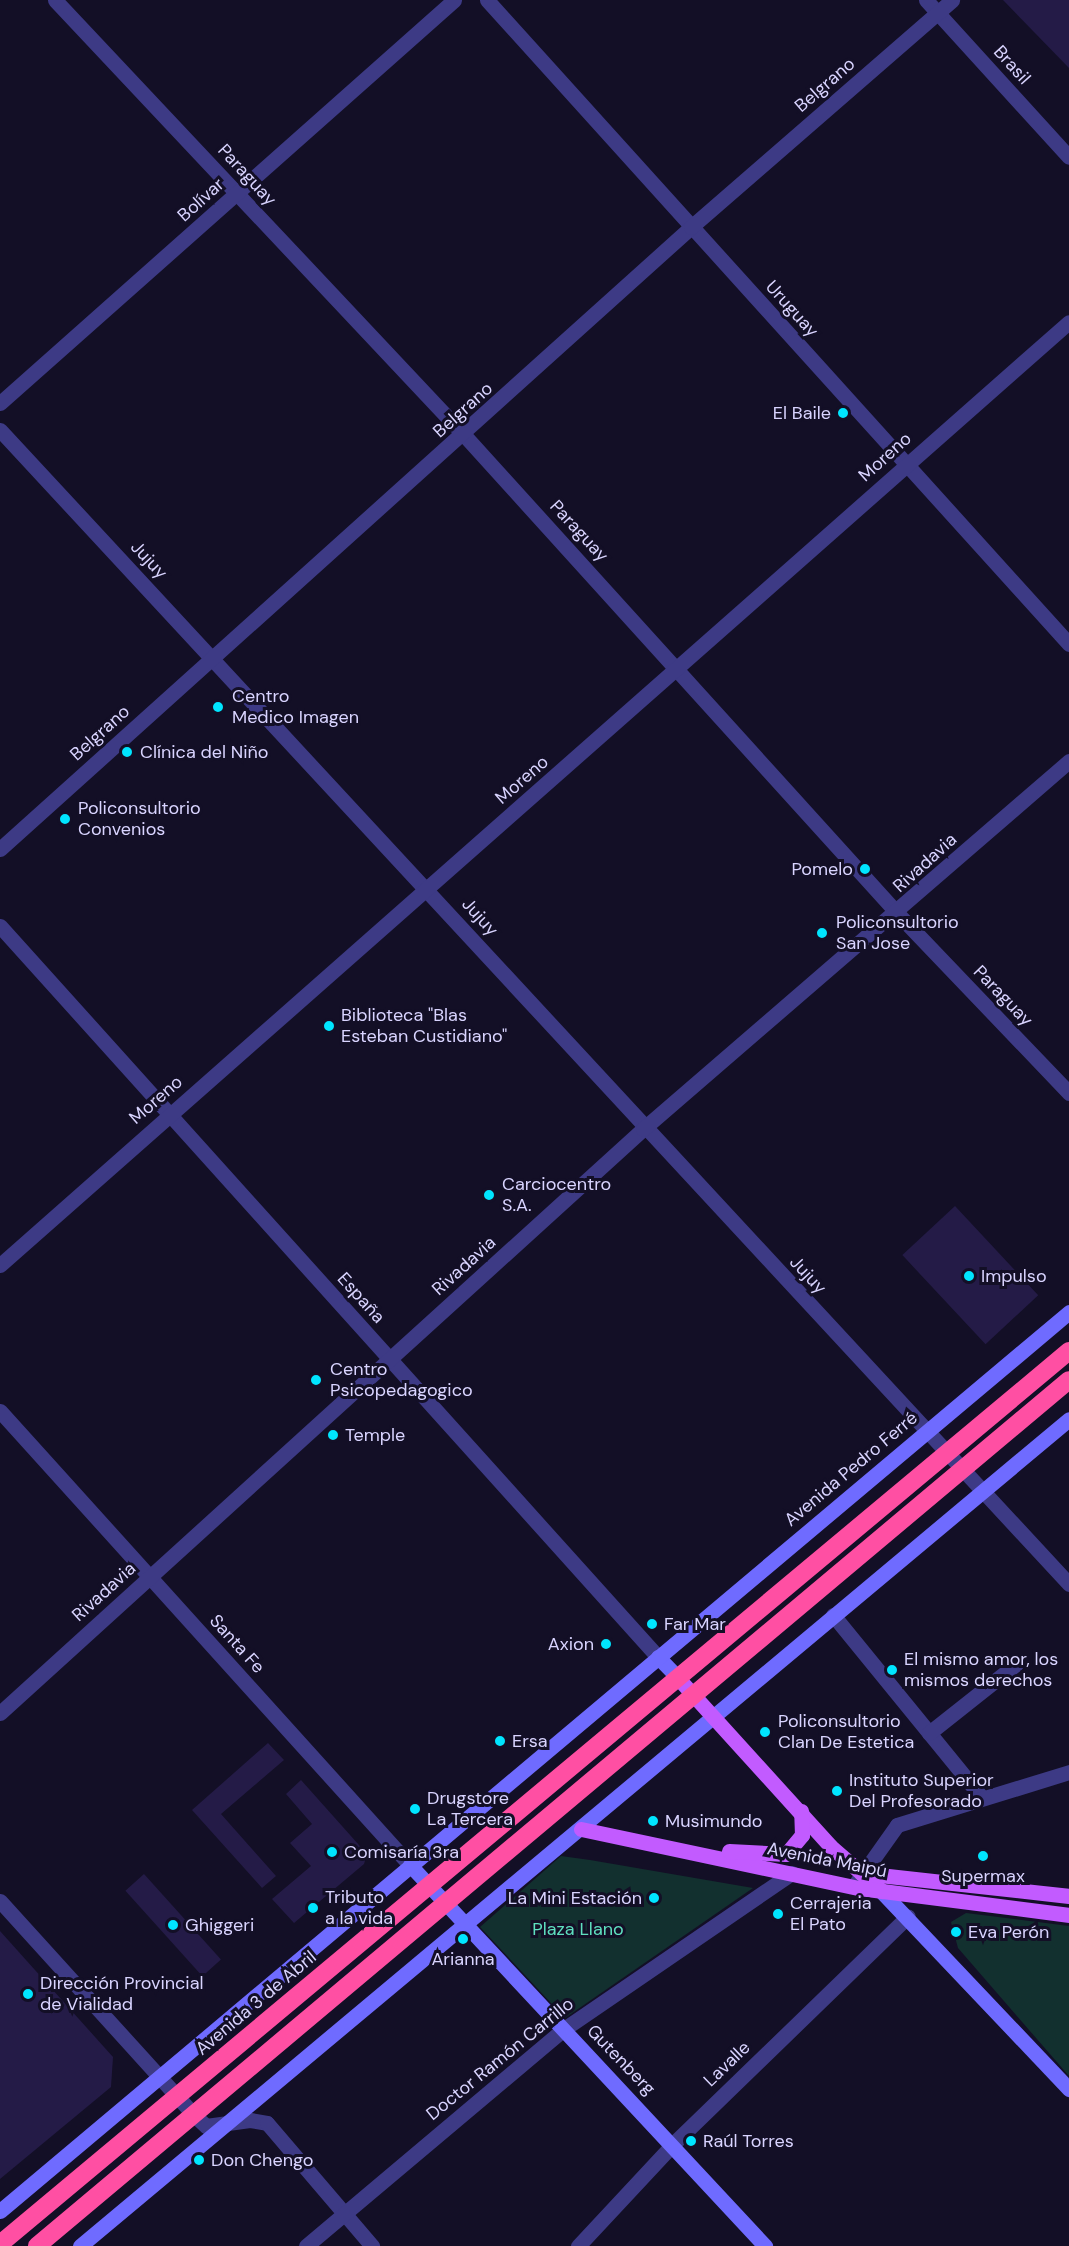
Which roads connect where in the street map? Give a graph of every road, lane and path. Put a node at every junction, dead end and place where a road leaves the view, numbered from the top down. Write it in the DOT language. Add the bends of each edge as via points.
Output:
graph roads {
  1 [pos="55,0"];
  2 [pos="454,0"];
  3 [pos="487,0"];
  4 [pos="926,0"];
  5 [pos="952,0"];
  6 [pos="938,13"];
  7 [pos="1069,156"];
  8 [pos="237,193"];
  9 [pos="691,227"];
  10 [pos="1069,322"];
  11 [pos="0,403"];
  12 [pos="0,430"];
  13 [pos="465,436"];
  14 [pos="907,464"];
  15 [pos="1069,644"];
  16 [pos="214,657"];
  17 [pos="680,668"];
  18 [pos="1069,761"];
  19 [pos="0,849"];
  20 [pos="429,888"];
  21 [pos="897,913"];
  22 [pos="0,926"];
  23 [pos="1069,1094"];
  24 [pos="169,1114"];
  25 [pos="643,1129"];
  26 [pos="0,1265"];
  27 [pos="1069,1312"];
  28 [pos="1069,1350"];
  29 [pos="390,1359"];
  30 [pos="1069,1380"];
  31 [pos="0,1411"];
  32 [pos="1069,1419"];
  33 [pos="929,1431"];
  34 [pos="949,1452"];
  35 [pos="964,1469"];
  36 [pos="984,1491"];
  37 [pos="150,1577"];
  38 [pos="1069,1584"];
  39 [pos="833,1616"];
  40 [pos="658,1657"];
  41 [pos="1016,1664"];
  42 [pos="677,1677"];
  43 [pos="693,1695"];
  44 [pos="0,1713"];
  45 [pos="713,1716"];
  46 [pos="928,1733"];
  47 [pos="1069,1772"];
  48 [pos="982,1798"];
  49 [pos="800,1809"];
  50 [pos="581,1829"];
  51 [pos="654,1844"];
  52 [pos="410,1865"];
  53 [pos="792,1873"];
  54 [pos="858,1880"];
  55 [pos="429,1886"];
  56 [pos="882,1892"];
  57 [pos="1069,1896"];
  58 [pos="0,1901"];
  59 [pos="446,1903"];
  60 [pos="1069,1915"];
  61 [pos="908,1916"];
  62 [pos="466,1926"];
  63 [pos="564,2029"];
  64 [pos="159,2078"];
  65 [pos="1069,2089"];
  66 [pos="178,2098"];
  67 [pos="193,2114"];
  68 [pos="226,2126"];
  69 [pos="673,2144"];
  70 [pos="104,2189"];
  71 [pos="0,2211"];
  72 [pos="344,2214"];
  73 [pos="0,2244"];
  74 [pos="37,2246"];
  75 [pos="49,2246"];
  76 [pos="80,2246"];
  77 [pos="306,2246"];
  78 [pos="372,2246"];
  79 [pos="578,2246"];
  80 [pos="765,2246"];
  1 -- 8 [label="street, Paraguay"];
  2 -- 8 [label="street, Bolívar"];
  3 -- 9 [label="street, Uruguay"];
  4 -- 6 [label="street, Brasil"];
  5 -- 6 [label="street, Belgrano"];
  6 -- 7 [label="street, Brasil"];
  6 -- 9 [label="street, Belgrano"];
  8 -- 11 [label="street, Bolívar"];
  8 -- 13 [label="street, Paraguay"];
  9 -- 13 [label="street, Belgrano"];
  9 -- 14 [label="street, Uruguay"];
  10 -- 14 [label="street, Moreno"];
  12 -- 16 [label="street, Jujuy"];
  13 -- 16 [label="street, Belgrano"];
  13 -- 17 [label="street, Paraguay"];
  14 -- 15 [label="street, Uruguay"];
  14 -- 17 [label="street, Moreno"];
  16 -- 19 [label="street, Belgrano"];
  16 -- 20 [label="street, Jujuy"];
  17 -- 20 [label="street, Moreno"];
  17 -- 21 [label="street, Paraguay"];
  18 -- 21 [label="street, Rivadavia"];
  20 -- 24 [label="street, Moreno"];
  20 -- 25 [label="street, Jujuy"];
  21 -- 23 [label="street, Paraguay"];
  21 -- 25 [label="street, Rivadavia"];
  22 -- 24 [label="street, España"];
  24 -- 26 [label="street, Moreno"];
  24 -- 29 [label="street, España"];
  25 -- 29 [label="street, Rivadavia"];
  25 -- 33 [label="street, Jujuy"];
  27 -- 33 [label="main road, Avenida Pedro Ferré"];
  28 -- 34 [label="highway"];
  29 -- 37 [label="street, Rivadavia"];
  29 -- 40 [label="street, España"];
  30 -- 35 [label="highway"];
  31 -- 37 [label="street, Santa Fe"];
  32 -- 36 [label="main road"];
  33 -- 34 [label="street, Jujuy"];
  33 -- 40 [label="main road, Avenida Pedro Ferré"];
  34 -- 35 [label="street, Jujuy"];
  34 -- 42 [label="highway"];
  35 -- 36 [label="street, Jujuy"];
  35 -- 43 [label="highway"];
  36 -- 38 [label="street, Jujuy"];
  36 -- 39 [label="main road"];
  37 -- 44 [label="street, Rivadavia"];
  37 -- 52 [label="street, Santa Fe"];
  39 -- 45 [label="main road"];
  39 -- 46 [label="street"];
  40 -- 42 [label="main road, España"];
  40 -- 52 [label="main road"];
  41 -- 46 [label="street"];
  42 -- 43 [label="main road, España"];
  42 -- 55 [label="highway, Avenida 3 de Abril"];
  43 -- 45 [label="main road, España"];
  43 -- 59 [label="highway"];
  45 -- 49 [label="main road, España"];
  45 -- 50 [label="main road"];
  46 -- 48 [label="street"];
  47 -- 48 [label="street"];
  48 -- 54 [label="street" via="897,1825"];
  49 -- 51 [label="main road" via="802,1835 786,1854"];
  49 -- 54 [label="main road, España"];
  50 -- 51 [label="main road, Avenida Maipú"];
  50 -- 62 [label="main road"];
  51 -- 53 [label="main road, Avenida Maipú"];
  52 -- 55 [label="main road, Santa Fe"];
  52 -- 64 [label="main road, Avenida 3 de Abril"];
  53 -- 54 [label="main road, Avenida Maipú"];
  53 -- 63 [label="street, Doctor Ramón Carrillo"];
  54 -- 56 [label="main road, España"];
  54 -- 57 [label="main road, Avenida Maipú"];
  55 -- 59 [label="main road, Santa Fe"];
  55 -- 66 [label="highway, Avenida 3 de Abril"];
  56 -- 60 [label="main road, Avenida Maipú"];
  56 -- 61 [label="main road"];
  58 -- 64 [label="street"];
  59 -- 62 [label="main road, Gutenberg"];
  59 -- 67 [label="highway"];
  61 -- 65 [label="main road"];
  61 -- 69 [label="street, Lavalle"];
  62 -- 63 [label="main road, Gutenberg"];
  62 -- 68 [label="main road"];
  63 -- 69 [label="main road, Gutenberg"];
  63 -- 72 [label="street, Doctor Ramón Carrillo"];
  64 -- 66 [label="street"];
  64 -- 71 [label="main road, Avenida 3 de Abril"];
  66 -- 67 [label="street"];
  66 -- 73 [label="highway, Avenida 3 de Abril"];
  67 -- 68 [label="street" via="206,2126"];
  67 -- 70 [label="highway"];
  68 -- 72 [label="street" via="250,2120 267,2123"];
  68 -- 76 [label="main road"];
  69 -- 79 [label="street, Lavalle"];
  69 -- 80 [label="main road, Gutenberg"];
  70 -- 74 [label="highway"];
  70 -- 75 [label="highway"];
  72 -- 77 [label="street, Doctor Ramón Carrillo"];
  72 -- 78 [label="street"];
}
